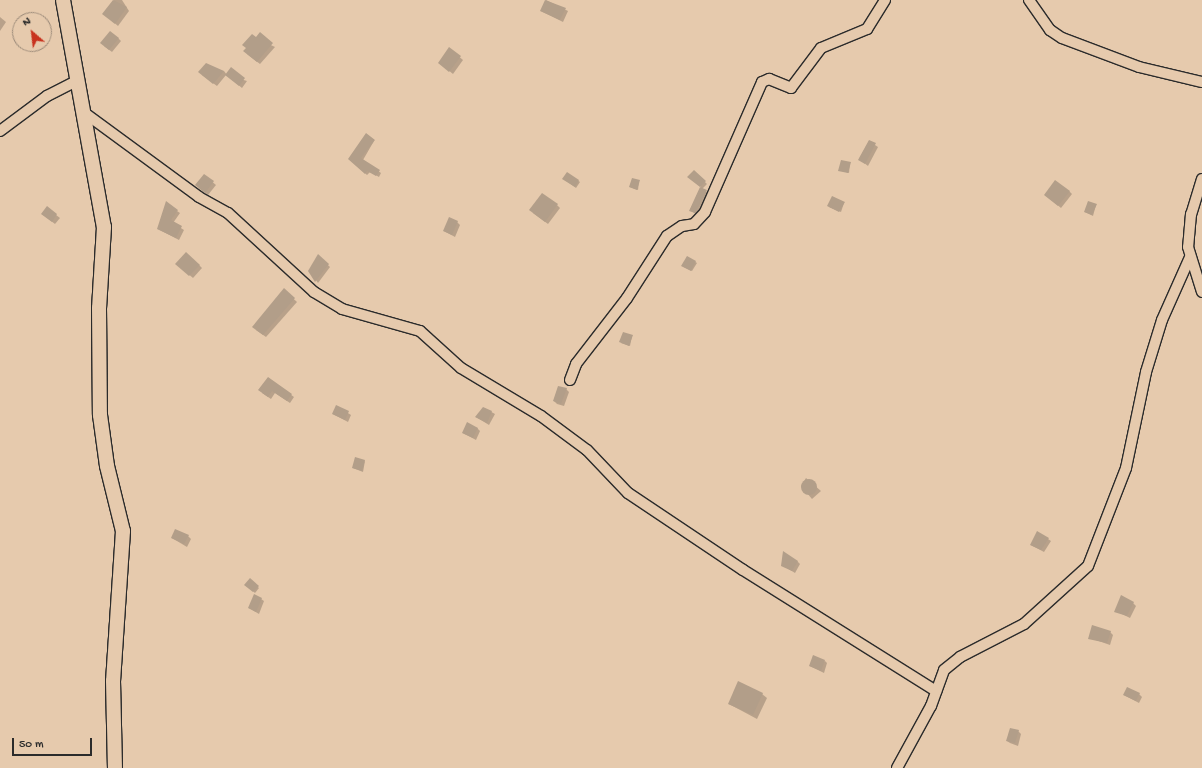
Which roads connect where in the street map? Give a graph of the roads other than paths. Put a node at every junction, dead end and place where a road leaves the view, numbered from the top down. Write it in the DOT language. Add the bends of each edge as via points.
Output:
graph roads {
  1 [pos="63,0"];
  2 [pos="885,0"];
  3 [pos="1029,0"];
  4 [pos="76,81"];
  5 [pos="1202,82"];
  6 [pos="82,111"];
  7 [pos="0,131"];
  8 [pos="1202,179"];
  9 [pos="1190,256"];
  10 [pos="1202,292"];
  11 [pos="570,380"];
  12 [pos="936,691"];
  13 [pos="114,768"];
  14 [pos="897,768"];
  1 -- 4 [label="main road"];
  2 -- 11 [label="street" via="867,29 821,48 792,88 769,79 762,82 704,212 694,224 682,226 667,236 627,298 576,364"];
  3 -- 5 [label="street" via="1050,30 1062,38 1139,67"];
  4 -- 6 [label="main road"];
  4 -- 7 [label="street" via="47,96"];
  6 -- 12 [label="street" via="199,197 228,213 314,292 342,309 420,331 467,372 541,416 587,450 628,493 743,570"];
  6 -- 13 [label="main road" via="104,228 99,308 100,415 107,466 123,531 113,682"];
  8 -- 9 [label="street" via="1191,214"];
  9 -- 10 [label="street"];
  9 -- 12 [label="street" via="1162,320 1138,403 1126,468 1088,566 1024,624 951,663"];
  12 -- 14 [label="street"];
}
